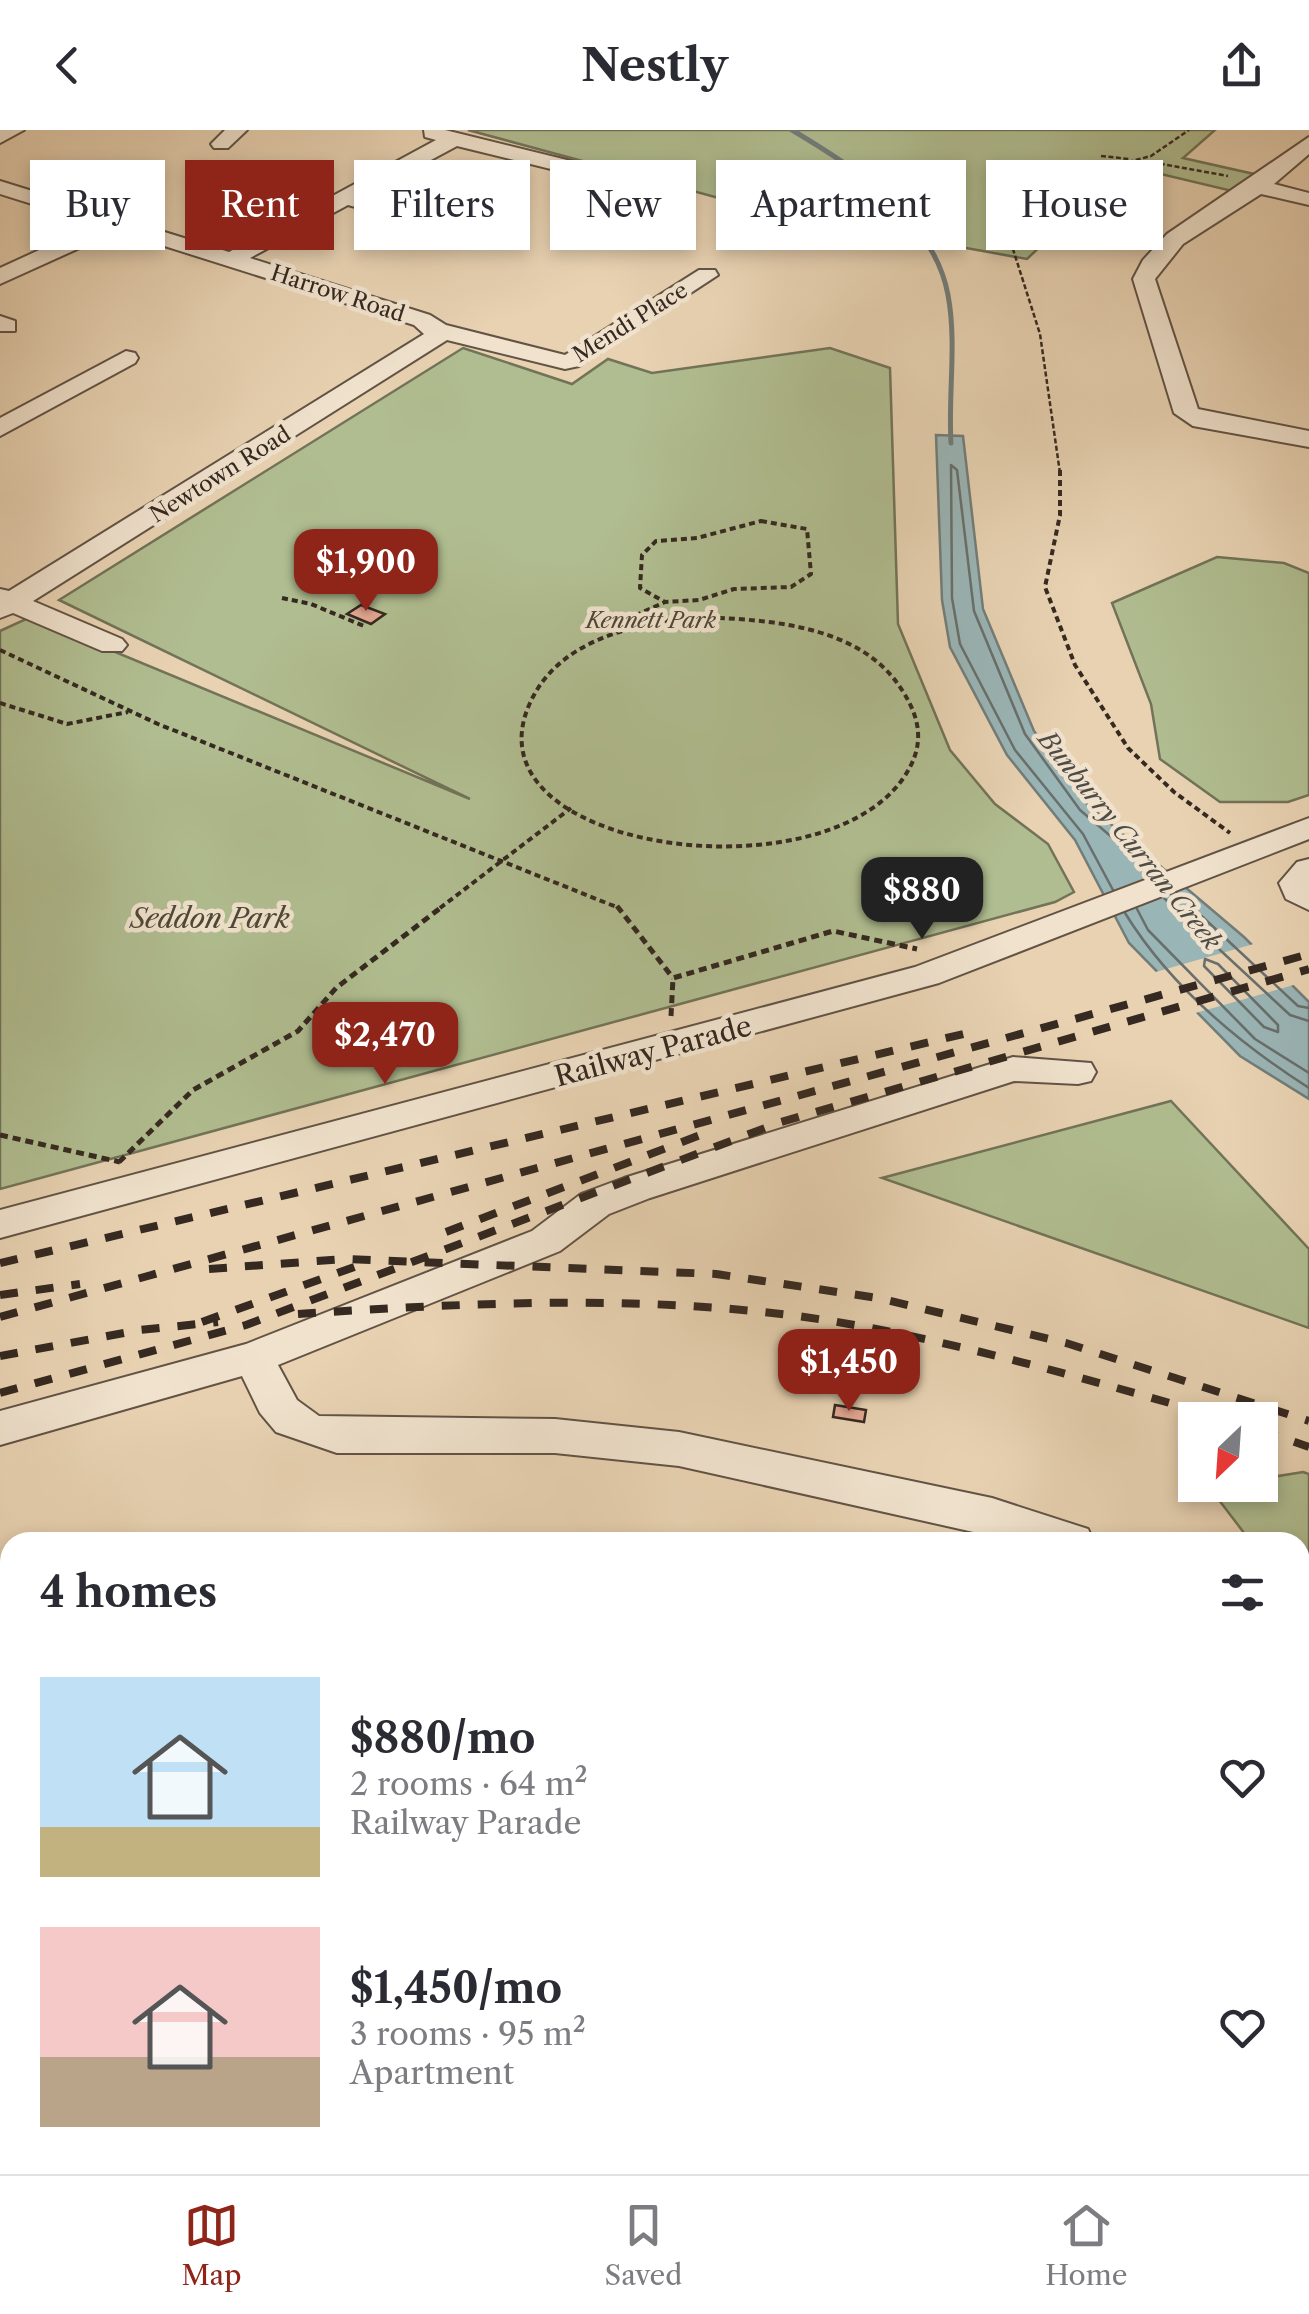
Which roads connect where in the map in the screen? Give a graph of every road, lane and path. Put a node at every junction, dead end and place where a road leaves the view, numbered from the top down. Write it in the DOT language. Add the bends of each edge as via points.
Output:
graph roads {
  1 [pos="14,130"];
  2 [pos="420,130"];
  3 [pos="1188,130"];
  4 [pos="0,137"];
  5 [pos="454,140"];
  6 [pos="1309,143"];
  7 [pos="1101,156"];
  8 [pos="1137,160"];
  9 [pos="550,163"];
  10 [pos="1163,165"];
  11 [pos="1258,185"];
  12 [pos="0,187"];
  13 [pos="30,196"];
  14 [pos="346,198"];
  15 [pos="1309,199"];
  16 [pos="354,200"];
  17 [pos="165,238"];
  18 [pos="57,250"];
  19 [pos="1016,250"];
  20 [pos="232,259"];
  21 [pos="707,275"];
  22 [pos="0,276"];
  23 [pos="436,333"];
  24 [pos="126,358"];
  25 [pos="0,428"];
  26 [pos="1309,440"];
  27 [pos="282,598"];
  28 [pos="665,602"];
  29 [pos="4,603"];
  30 [pos="364,626"];
  31 [pos="608,628"];
  32 [pos="112,645"];
  33 [pos="0,650"];
  34 [pos="0,703"];
  35 [pos="130,711"];
  36 [pos="570,808"];
  37 [pos="1304,835"];
  38 [pos="1237,837"];
  39 [pos="504,861"];
  40 [pos="1309,869"];
  41 [pos="1309,900"];
  42 [pos="917,948"];
  43 [pos="673,978"];
  44 [pos="671,1016"];
  45 [pos="1078,1072"];
  46 [pos="0,1135"];
  47 [pos="0,1224"];
  48 [pos="255,1357"];
  49 [pos="0,1428"];
  50 [pos="1041,1532"];
  1 -- 4 [label="street"];
  2 -- 5 [label="street"];
  3 -- 8 [label="path"];
  5 -- 9 [label="street"];
  5 -- 14 [label="street"];
  6 -- 11 [label="street"];
  7 -- 8 [label="path"];
  10 -- 11 [label="path"];
  11 -- 15 [label="street"];
  11 -- 26 [label="street" via="1162,251 1144,279 1187,412 1202,421"];
  12 -- 13 [label="street, Harrow Road"];
  14 -- 16 [label="street"];
  14 -- 20 [label="street"];
  17 -- 20 [label="street, Harrow Road"];
  18 -- 22 [label="street"];
  19 -- 38 [label="path" via="1057,454 1061,510 1045,582 1069,653 1099,711 1170,793"];
  20 -- 23 [label="street, Harrow Road" via="422,320"];
  21 -- 23 [label="street, Mendi Place" via="565,362"];
  23 -- 29 [label="street, Newtown Road"];
  24 -- 25 [label="street"];
  27 -- 30 [label="path"];
  28 -- 28 [label="path" via="640,588 642,555 656,541 697,538 744,521 807,529 811,574 803,582"];
  28 -- 31 [label="path"];
  29 -- 32 [label="street"];
  33 -- 35 [label="path"];
  34 -- 35 [label="path" via="67,724"];
  35 -- 39 [label="path"];
  36 -- 36 [label="path" via="539,782 521,724 546,674 609,634 690,617 740,618 827,636 889,672 918,720 921,746 886,801 812,838 699,848 635,836"];
  36 -- 39 [label="path"];
  37 -- 47 [label="street, Railway Parade" via="1203,865 927,975"];
  39 -- 43 [label="path" via="617,906"];
  39 -- 46 [label="path" via="336,988 298,1031 193,1090 118,1163"];
  40 -- 41 [label="street" via="1296,883"];
  42 -- 43 [label="path" via="833,931"];
  43 -- 44 [label="path"];
  45 -- 48 [label="street" via="1013,1069 636,1188 595,1204 546,1241"];
  48 -- 49 [label="street"];
  48 -- 50 [label="street" via="276,1410 313,1432 555,1436 679,1449"];
}
